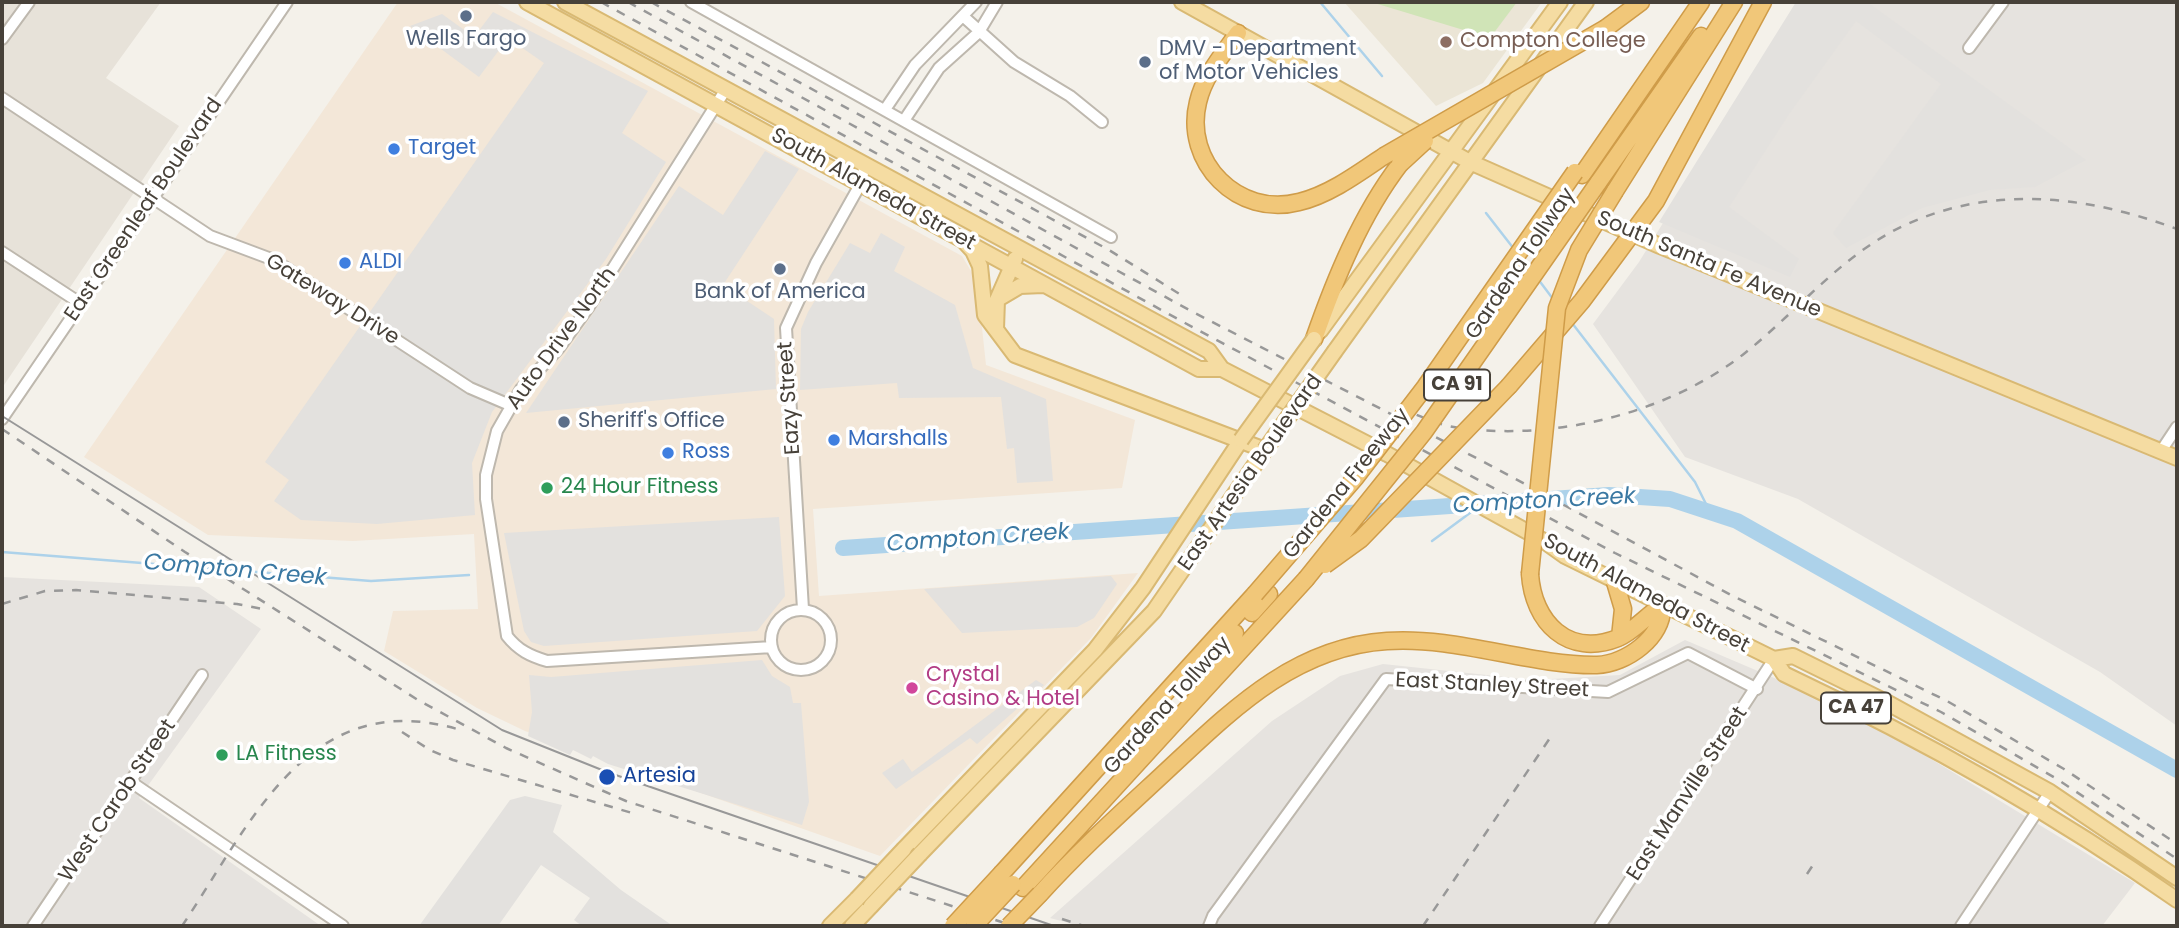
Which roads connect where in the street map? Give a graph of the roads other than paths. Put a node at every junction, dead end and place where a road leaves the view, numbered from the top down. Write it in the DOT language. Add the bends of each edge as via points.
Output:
graph roads {
  1 [pos="29,2"];
  2 [pos="287,2"];
  3 [pos="527,2"];
  4 [pos="565,2"];
  5 [pos="691,2"];
  6 [pos="976,2"];
  7 [pos="997,2"];
  8 [pos="1182,2"];
  9 [pos="1560,2"];
  10 [pos="1586,2"];
  11 [pos="1641,2"];
  12 [pos="1690,2"];
  13 [pos="1700,2"];
  14 [pos="1726,2"];
  15 [pos="1734,2"];
  16 [pos="1763,2"];
  17 [pos="2003,2"];
  18 [pos="964,17"];
  19 [pos="979,32"];
  20 [pos="1238,33"];
  21 [pos="2,39"];
  22 [pos="1969,48"];
  23 [pos="726,89"];
  24 [pos="2,98"];
  25 [pos="716,104"];
  26 [pos="886,108"];
  27 [pos="1454,117"];
  28 [pos="905,119"];
  29 [pos="1102,121"];
  30 [pos="1450,151"];
  31 [pos="1470,162"];
  32 [pos="865,164"];
  33 [pos="1578,173"];
  34 [pos="861,183"];
  35 [pos="152,196"];
  36 [pos="1632,235"];
  37 [pos="1111,237"];
  38 [pos="961,238"];
  39 [pos="1020,249"];
  40 [pos="2,252"];
  41 [pos="1012,266"];
  42 [pos="1048,286"];
  43 [pos="997,300"];
  44 [pos="80,303"];
  45 [pos="996,330"];
  46 [pos="1314,339"];
  47 [pos="1222,369"];
  48 [pos="7,402"];
  49 [pos="512,406"];
  50 [pos="2,419"];
  51 [pos="2177,427"];
  52 [pos="1235,438"];
  53 [pos="1265,450"];
  54 [pos="2161,451"];
  55 [pos="2177,458"];
  56 [pos="1306,579"];
  57 [pos="1615,582"];
  58 [pos="1662,606"];
  59 [pos="803,609"];
  60 [pos="1620,637"];
  61 [pos="772,647"];
  62 [pos="1774,659"];
  63 [pos="202,675"];
  64 [pos="1083,676"];
  65 [pos="1217,676"];
  66 [pos="1757,689"];
  67 [pos="131,782"];
  68 [pos="2050,792"];
  69 [pos="968,795"];
  70 [pos="2039,808"];
  71 [pos="2177,878"];
  72 [pos="1012,882"];
  73 [pos="2177,900"];
  74 [pos="33,926"];
  75 [pos="343,926"];
  76 [pos="830,926"];
  77 [pos="852,926"];
  78 [pos="953,926"];
  79 [pos="974,926"];
  80 [pos="989,926"];
  81 [pos="1009,926"];
  82 [pos="1209,926"];
  83 [pos="1600,926"];
  84 [pos="1961,926"];
  1 -- 21 [label="street"];
  2 -- 35 [label="street, East Greenleaf Boulevard"];
  3 -- 25 [label="main road, South Alameda Street"];
  4 -- 23 [label="main road, South Alameda Street"];
  5 -- 26 [label="street"];
  6 -- 18 [label="street"];
  7 -- 19 [label="street"];
  8 -- 20 [label="main road, South Santa Fe Avenue"];
  9 -- 30 [label="main road, East Artesia Boulevard"];
  10 -- 31 [label="main road, East Artesia Boulevard"];
  11 -- 27 [label="highway, bridge" via="1606,28"];
  12 -- 33 [label="highway, Gardena Freeway / CA 91"];
  13 -- 33 [label="highway, Gardena Tollway"];
  14 -- 56 [label="highway, Gardena Freeway / CA 91, bridge" via="1424,432"];
  15 -- 60 [label="highway, bridge" via="1579,250 1557,308 1531,591 1539,614 1559,634 1588,643"];
  16 -- 36 [label="highway" via="1676,165"];
  17 -- 22 [label="street"];
  18 -- 19 [label="street"];
  18 -- 26 [label="street" via="915,65"];
  19 -- 28 [label="street" via="939,68"];
  19 -- 29 [label="street" via="1014,62"];
  20 -- 27 [label="highway, bridge" via="1208,76 1196,111 1199,147 1209,170 1243,197 1286,204 1319,194"];
  20 -- 30 [label="main road, South Santa Fe Avenue"];
  23 -- 25 [label="street, Auto Drive North"];
  23 -- 32 [label="main road, South Alameda Street"];
  24 -- 35 [label="street, Gateway Drive"];
  25 -- 34 [label="main road, South Alameda Street"];
  25 -- 49 [label="street, Auto Drive North" via="588,308"];
  26 -- 28 [label="street"];
  27 -- 46 [label="highway, bridge" via="1400,164 1374,200"];
  28 -- 37 [label="street"];
  30 -- 31 [label="main road, South Santa Fe Avenue"];
  30 -- 46 [label="main road, East Artesia Boulevard"];
  31 -- 36 [label="main road, South Santa Fe Avenue"];
  31 -- 53 [label="main road, East Artesia Boulevard, bridge"];
  32 -- 34 [label="street, Eazy Street"];
  32 -- 39 [label="main road, South Alameda Street"];
  33 -- 72 [label="highway, Gardena Freeway / CA 91, bridge" via="1356,477 1262,594 1046,824"];
  34 -- 38 [label="main road, South Alameda Street"];
  34 -- 59 [label="street, Eazy Street" via="786,328"];
  35 -- 44 [label="street, East Greenleaf Boulevard"];
  35 -- 49 [label="street, Gateway Drive" via="221,242 274,260 470,388"];
  36 -- 54 [label="main road, South Santa Fe Avenue"];
  36 -- 56 [label="highway, bridge" via="1509,386 1360,539"];
  38 -- 41 [label="main road, South Alameda Street"];
  38 -- 45 [label="main road" via="980,266 982,303"];
  39 -- 41 [label="main road"];
  39 -- 47 [label="main road, South Alameda Street" via="1209,351"];
  40 -- 44 [label="street"];
  41 -- 42 [label="main road, South Alameda Street"];
  41 -- 43 [label="main road"];
  42 -- 43 [label="main road" via="1020,286"];
  42 -- 47 [label="main road, South Alameda Street" via="1199,369"];
  43 -- 45 [label="main road"];
  44 -- 48 [label="street, East Greenleaf Boulevard"];
  45 -- 52 [label="main road" via="1007,348 1026,361"];
  46 -- 52 [label="main road, East Artesia Boulevard, bridge"];
  47 -- 57 [label="main road, South Alameda Street, bridge" via="1388,454"];
  48 -- 50 [label="street, East Greenleaf Boulevard"];
  49 -- 61 [label="street, Auto Drive North" via="497,431 486,475 486,499 507,636 515,646 547,661"];
  51 -- 54 [label="street"];
  52 -- 53 [label="main road"];
  52 -- 64 [label="main road, East Artesia Boulevard"];
  53 -- 64 [label="main road, East Artesia Boulevard" via="1173,586"];
  54 -- 55 [label="main road, South Santa Fe Avenue"];
  56 -- 65 [label="highway, Gardena Freeway / CA 91"];
  57 -- 58 [label="main road, South Alameda Street"];
  57 -- 60 [label="highway" via="1623,610"];
  58 -- 60 [label="highway"];
  58 -- 62 [label="main road, South Alameda Street / CA 47"];
  58 -- 81 [label="highway, bridge" via="1647,641 1625,657 1600,665 1436,642 1387,641 1309,660 1237,706 1075,855"];
  59 -- 61 [label="street" via="778,620"];
  59 -- 61 [label="street" via="819,615 830,630 831,643 823,660 806,670 793,669 782,663"];
  62 -- 66 [label="street, East Manville Street"];
  62 -- 68 [label="main road, South Alameda Street / CA 47" via="1793,656"];
  62 -- 70 [label="main road, South Alameda Street / CA 47" via="1784,674 1896,728"];
  63 -- 67 [label="street, West Carob Street"];
  64 -- 69 [label="main road, East Artesia Boulevard"];
  65 -- 72 [label="highway, Gardena Tollway" via="1198,683"];
  66 -- 82 [label="street, East Stanley Street" via="1688,653 1608,692 1386,679"];
  66 -- 83 [label="street, East Manville Street"];
  67 -- 74 [label="street, West Carob Street"];
  67 -- 75 [label="street"];
  68 -- 70 [label="street"];
  68 -- 71 [label="main road, South Alameda Street / CA 47"];
  69 -- 76 [label="main road, East Artesia Boulevard, bridge" via="904,849"];
  69 -- 77 [label="main road, East Artesia Boulevard, bridge" via="920,855"];
  70 -- 73 [label="main road, South Alameda Street / CA 47"];
  70 -- 84 [label="street"];
  72 -- 78 [label="highway, Gardena Freeway / CA 91, bridge"];
  72 -- 79 [label="highway, Gardena Tollway, bridge"];
  72 -- 80 [label="highway, Gardena Freeway / CA 91"];
}
